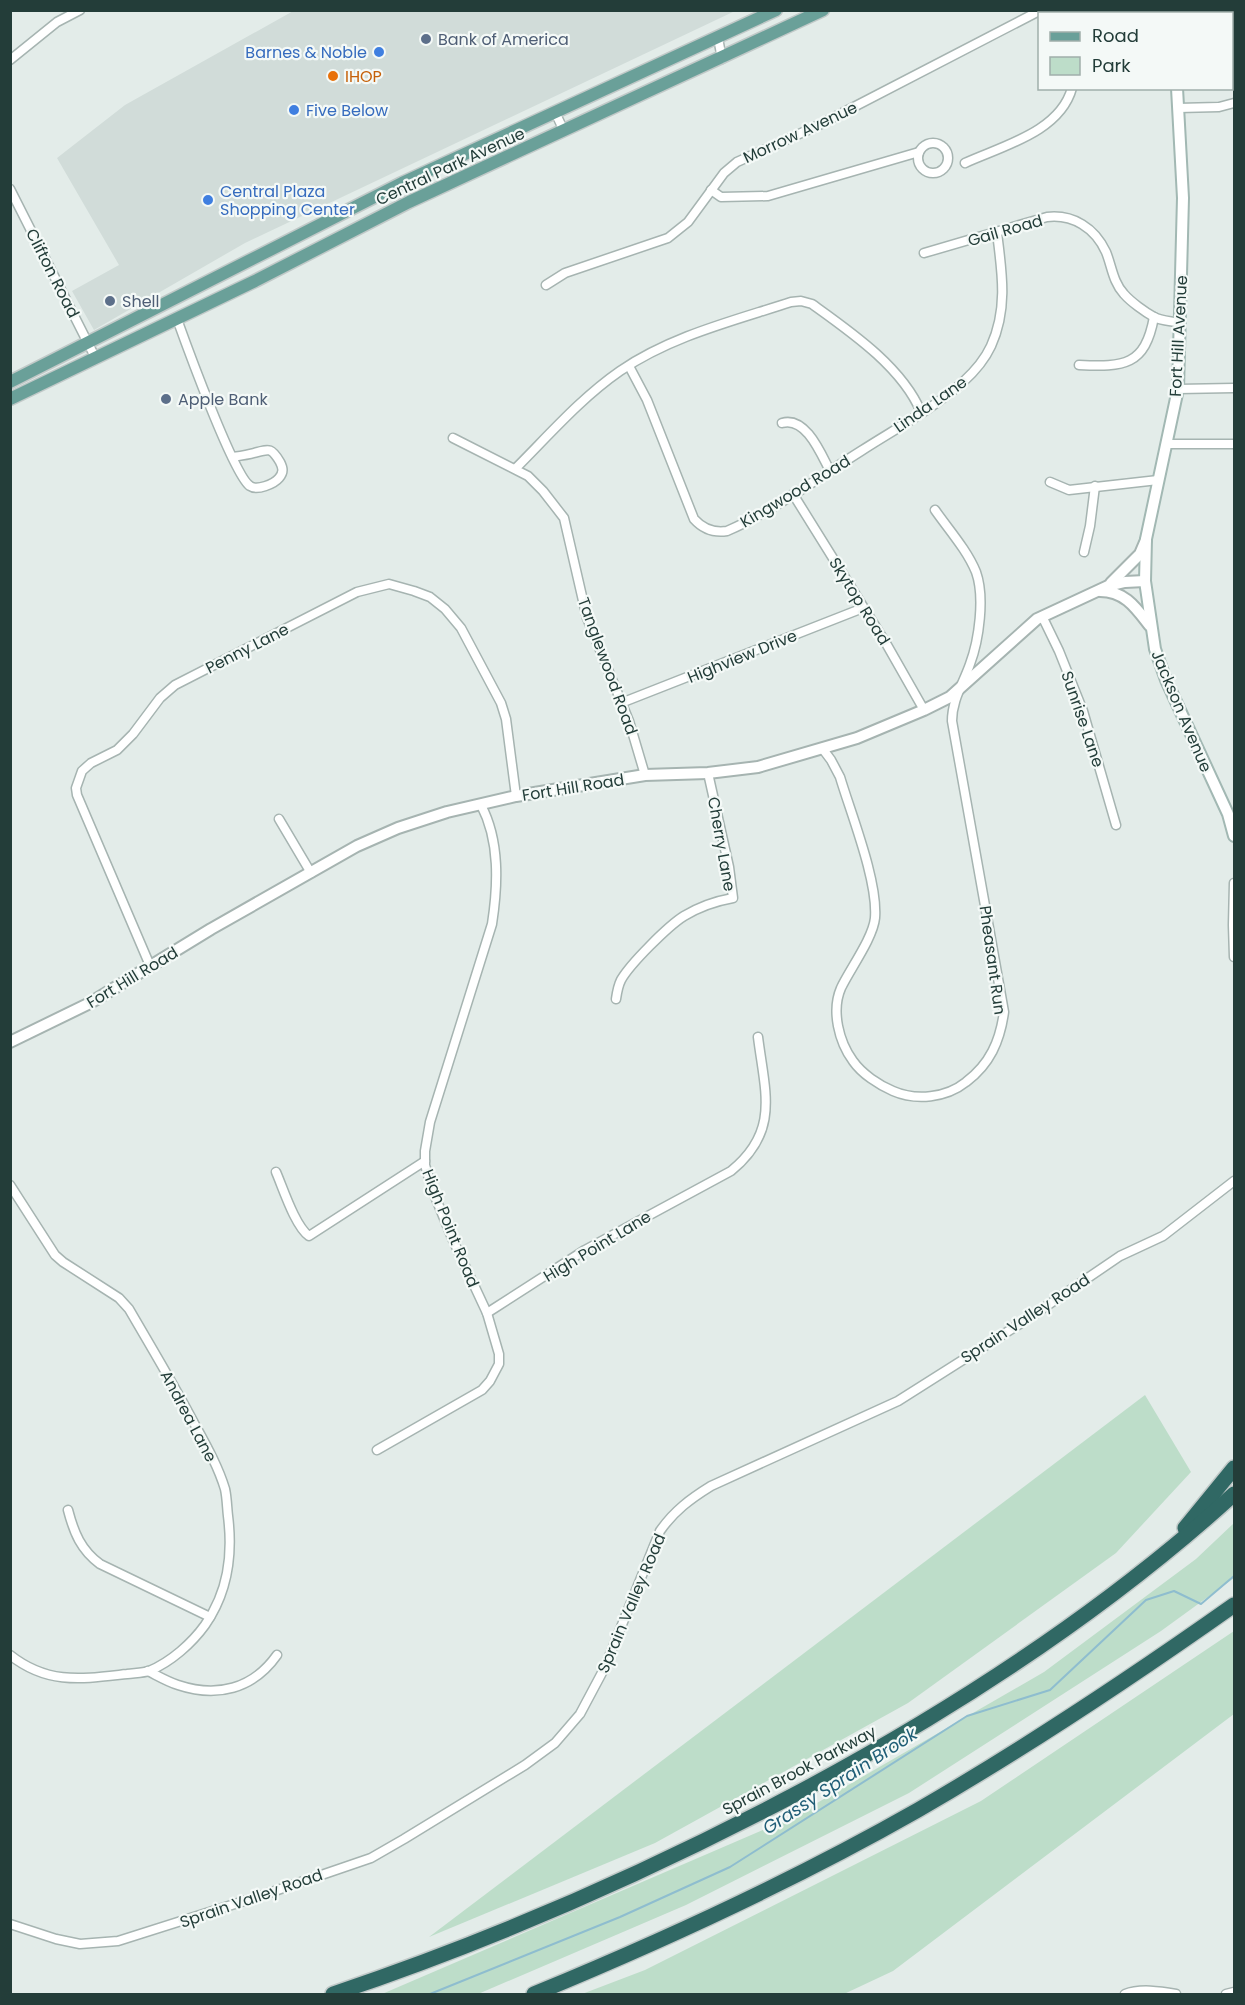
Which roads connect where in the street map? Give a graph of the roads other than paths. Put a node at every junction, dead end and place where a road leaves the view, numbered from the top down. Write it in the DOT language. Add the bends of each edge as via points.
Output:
graph roads {
  1 [pos="80,10"];
  2 [pos="776,10"];
  3 [pos="823,10"];
  4 [pos="1041,10"];
  5 [pos="718,38"];
  6 [pos="722,59"];
  7 [pos="10,60"];
  8 [pos="1071,90"];
  9 [pos="1177,90"];
  10 [pos="1234,103"];
  11 [pos="1178,108"];
  12 [pos="555,112"];
  13 [pos="564,131"];
  14 [pos="920,152"];
  15 [pos="965,163"];
  16 [pos="10,189"];
  17 [pos="387,190"];
  18 [pos="711,190"];
  19 [pos="397,208"];
  20 [pos="997,233"];
  21 [pos="924,253"];
  22 [pos="546,285"];
  23 [pos="1154,317"];
  24 [pos="177,319"];
  25 [pos="1180,323"];
  26 [pos="89,342"];
  27 [pos="95,357"];
  28 [pos="1079,365"];
  29 [pos="629,366"];
  30 [pos="10,382"];
  31 [pos="1234,388"];
  32 [pos="1178,389"];
  33 [pos="10,399"];
  34 [pos="921,412"];
  35 [pos="782,423"];
  36 [pos="883,436"];
  37 [pos="453,438"];
  38 [pos="1166,444"];
  39 [pos="1234,444"];
  40 [pos="232,457"];
  41 [pos="516,468"];
  42 [pos="830,471"];
  43 [pos="1158,480"];
  44 [pos="1050,483"];
  45 [pos="1095,486"];
  46 [pos="793,494"];
  47 [pos="935,510"];
  48 [pos="1146,539"];
  49 [pos="1084,552"];
  50 [pos="1145,581"];
  51 [pos="1104,588"];
  52 [pos="863,608"];
  53 [pos="1042,616"];
  54 [pos="1150,626"];
  55 [pos="959,690"];
  56 [pos="621,704"];
  57 [pos="924,710"];
  58 [pos="822,748"];
  59 [pos="708,773"];
  60 [pos="645,775"];
  61 [pos="516,796"];
  62 [pos="482,805"];
  63 [pos="279,819"];
  64 [pos="1116,825"];
  65 [pos="1234,836"];
  66 [pos="311,873"];
  67 [pos="1234,883"];
  68 [pos="1234,957"];
  69 [pos="151,968"];
  70 [pos="616,999"];
  71 [pos="758,1037"];
  72 [pos="10,1042"];
  73 [pos="425,1161"];
  74 [pos="276,1172"];
  75 [pos="1234,1181"];
  76 [pos="10,1185"];
  77 [pos="487,1313"];
  78 [pos="377,1450"];
  79 [pos="1234,1468"];
  80 [pos="1234,1494"];
  81 [pos="68,1510"];
  82 [pos="1160,1557"];
  83 [pos="1234,1606"];
  84 [pos="210,1617"];
  85 [pos="10,1655"];
  86 [pos="277,1655"];
  87 [pos="148,1671"];
  88 [pos="10,1924"];
  89 [pos="1234,1992"];
  90 [pos="333,1995"];
  91 [pos="534,1995"];
  92 [pos="1125,1995"];
  93 [pos="1176,1995"];
  94 [pos="1226,1995"];
  1 -- 7 [label="street" via="57,22"];
  2 -- 5 [label="main road, Central Park Avenue"];
  3 -- 6 [label="main road, Central Park Avenue"];
  4 -- 18 [label="street, Morrow Avenue" via="819,125 737,162"];
  5 -- 6 [label="street"];
  5 -- 12 [label="main road, Central Park Avenue"];
  6 -- 13 [label="main road, Central Park Avenue"];
  8 -- 15 [label="street" via="1065,107 1043,126"];
  9 -- 11 [label="street, Fort Hill Avenue"];
  10 -- 11 [label="street"];
  11 -- 25 [label="street, Fort Hill Avenue" via="1183,198"];
  12 -- 13 [label="street"];
  12 -- 17 [label="main road, Central Park Avenue"];
  13 -- 19 [label="main road, Central Park Avenue"];
  14 -- 18 [label="street" via="768,196 722,197"];
  16 -- 26 [label="street, Clifton Road"];
  17 -- 19 [label="street"];
  17 -- 26 [label="main road, Central Park Avenue"];
  18 -- 22 [label="street, Morrow Avenue" via="688,222 668,238 565,273"];
  19 -- 24 [label="main road, Central Park Avenue"];
  20 -- 21 [label="street, Gail Road"];
  20 -- 23 [label="street, Gail Road" via="1059,216 1083,224 1106,252 1122,292"];
  20 -- 34 [label="street, Linda Lane" via="1002,310 990,348 962,383"];
  23 -- 25 [label="street, Gail Road"];
  23 -- 28 [label="street" via="1151,337 1142,353 1123,364"];
  24 -- 27 [label="main road, Central Park Avenue"];
  24 -- 40 [label="street"];
  25 -- 32 [label="street, Fort Hill Avenue"];
  26 -- 27 [label="street, Clifton Road"];
  26 -- 30 [label="main road, Central Park Avenue"];
  27 -- 33 [label="main road, Central Park Avenue"];
  29 -- 34 [label="street" via="706,330 801,301 812,304 889,366 910,388"];
  29 -- 41 [label="street" via="600,386"];
  29 -- 46 [label="street, Kingwood Road" via="647,400 688,508 700,525 727,531"];
  31 -- 32 [label="street"];
  32 -- 38 [label="street, Fort Hill Avenue"];
  34 -- 36 [label="street, Linda Lane"];
  35 -- 42 [label="street" via="798,424"];
  36 -- 42 [label="street, Kingwood Road"];
  37 -- 41 [label="street, Tanglewood Road"];
  38 -- 39 [label="street"];
  38 -- 43 [label="street, Fort Hill Avenue"];
  40 -- 40 [label="street" via="270,450 283,468 282,473 276,481 256,489 245,482"];
  41 -- 56 [label="street, Tanglewood Road" via="536,483 564,518 587,618"];
  42 -- 46 [label="street, Kingwood Road"];
  43 -- 45 [label="street"];
  43 -- 48 [label="street, Fort Hill Avenue"];
  44 -- 45 [label="street" via="1069,490"];
  45 -- 49 [label="street"];
  46 -- 52 [label="street, Skytop Road"];
  47 -- 55 [label="street, Pheasant Run" via="966,553 979,584 976,646"];
  48 -- 50 [label="street, Fort Hill Avenue"];
  48 -- 51 [label="street" via="1130,566"];
  50 -- 51 [label="street, Fort Hill Road"];
  50 -- 54 [label="street, Jackson Avenue"];
  51 -- 53 [label="street, Fort Hill Road"];
  51 -- 54 [label="street" via="1125,597"];
  52 -- 56 [label="street, Highview Drive"];
  52 -- 57 [label="street, Skytop Road"];
  53 -- 55 [label="street, Fort Hill Road"];
  53 -- 64 [label="street, Sunrise Lane" via="1083,711"];
  54 -- 65 [label="street, Jackson Avenue" via="1166,680 1228,814"];
  55 -- 57 [label="street, Fort Hill Road"];
  55 -- 58 [label="street, Pheasant Run" via="952,721 1004,1012 998,1042 989,1059 964,1084 942,1094 922,1098 888,1089 854,1062 840,1035 840,990 875,920 874,894 840,777"];
  56 -- 60 [label="street, Tanglewood Road"];
  57 -- 58 [label="street, Fort Hill Road"];
  58 -- 59 [label="street, Fort Hill Road" via="758,767"];
  59 -- 60 [label="street, Fort Hill Road"];
  59 -- 70 [label="street, Cherry Lane" via="733,898 697,909 669,928 629,969"];
  60 -- 61 [label="street, Fort Hill Road"];
  61 -- 62 [label="street, Fort Hill Road"];
  61 -- 69 [label="street, Penny Lane" via="506,718 461,628 445,609 414,591 389,584 357,592 176,685 160,698 117,750 82,771 77,795"];
  62 -- 66 [label="street, Fort Hill Road" via="398,828"];
  62 -- 73 [label="street, High Point Road" via="495,860 497,892 492,924 430,1122"];
  63 -- 66 [label="street"];
  66 -- 69 [label="street, Fort Hill Road"];
  67 -- 68 [label="street"];
  69 -- 72 [label="street, Fort Hill Road"];
  71 -- 77 [label="street, High Point Lane" via="765,1123 745,1160 585,1250"];
  73 -- 74 [label="street" via="309,1236 298,1222"];
  73 -- 77 [label="street, High Point Road" via="432,1189"];
  75 -- 88 [label="street, Sprain Valley Road" via="1163,1236 1120,1256 898,1401 690,1499 660,1531 604,1669 580,1714 555,1743 404,1839 371,1858 118,1941 80,1944"];
  76 -- 84 [label="street, Andrea Lane" via="55,1255 129,1309 214,1460 225,1491 230,1553 223,1591"];
  77 -- 78 [label="street, High Point Road" via="500,1364 490,1381 469,1398"];
  79 -- 82 [label="highway"];
  80 -- 82 [label="highway, Sprain Brook Parkway"];
  81 -- 84 [label="street" via="79,1543 89,1556"];
  82 -- 90 [label="highway, Sprain Brook Parkway" via="993,1678 783,1801 554,1909"];
  83 -- 91 [label="highway" via="1066,1720 906,1816 720,1913"];
  84 -- 87 [label="street, Andrea Lane" via="184,1647"];
  85 -- 87 [label="street" via="29,1669 65,1678"];
  86 -- 87 [label="street" via="257,1678 219,1690 178,1685"];
  89 -- 94 [label="street"];
  92 -- 93 [label="street" via="1149,1991"];
}
